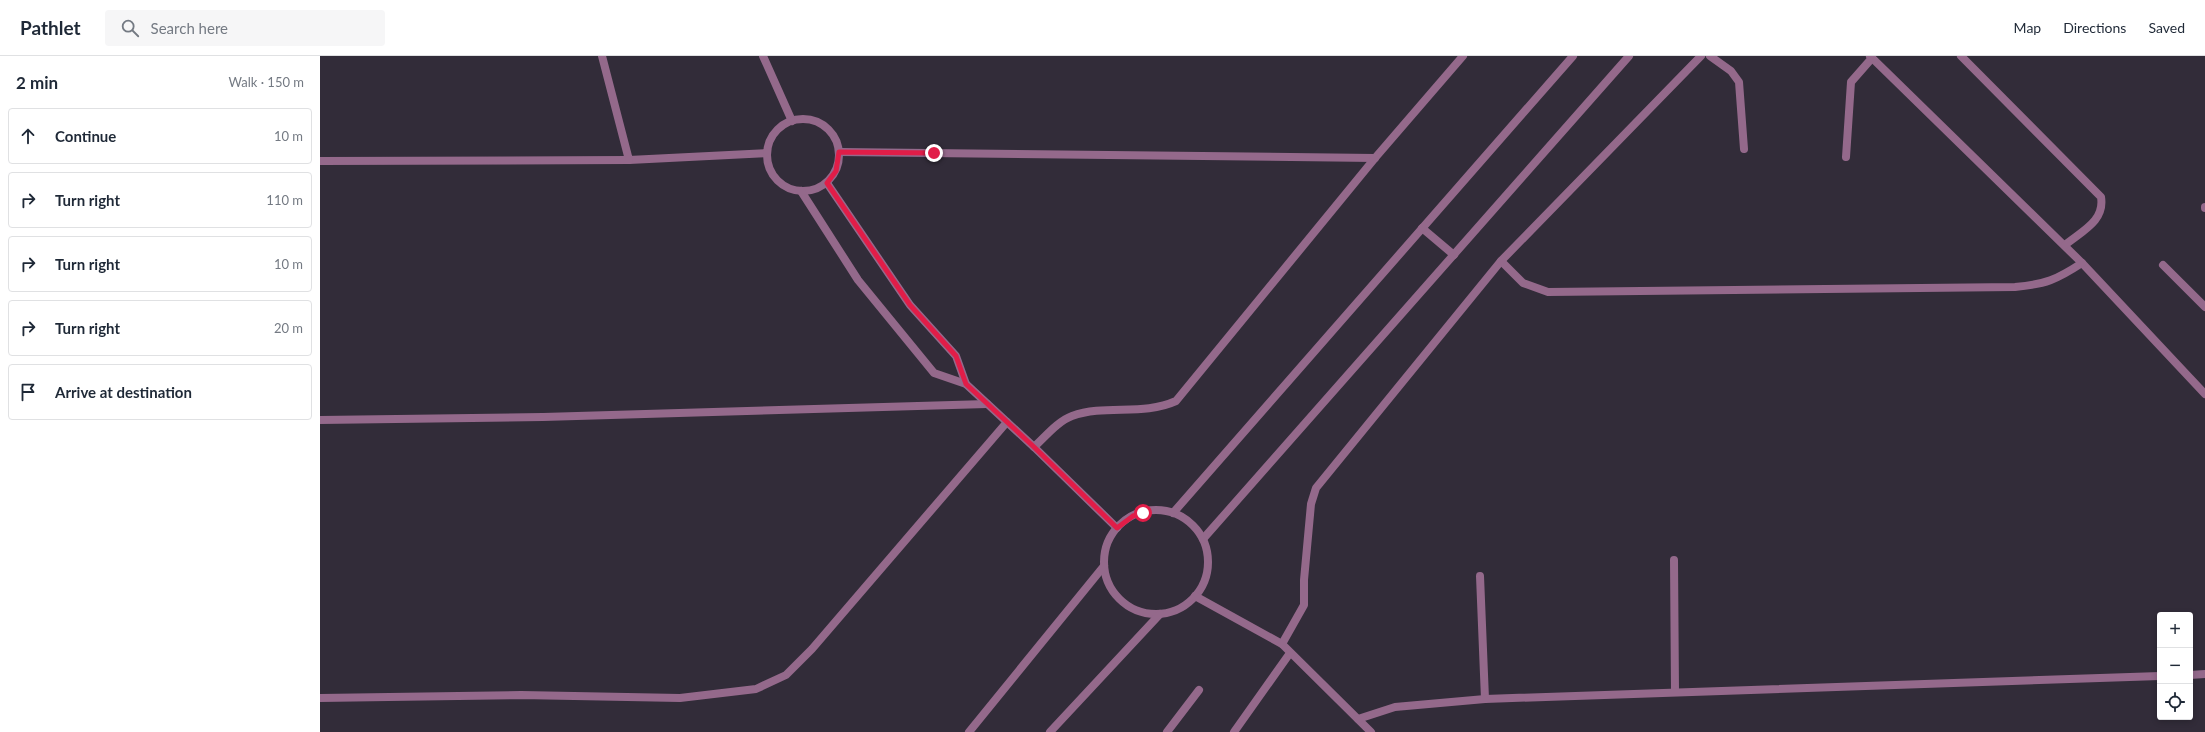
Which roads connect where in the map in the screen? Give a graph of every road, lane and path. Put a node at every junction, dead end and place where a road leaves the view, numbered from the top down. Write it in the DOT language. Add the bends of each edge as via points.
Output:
graph roads {
  1 [pos="602,56"];
  2 [pos="764,56"];
  3 [pos="1463,56"];
  4 [pos="1573,56"];
  5 [pos="1628,56"];
  6 [pos="1701,56"];
  7 [pos="1710,56"];
  8 [pos="1961,56"];
  9 [pos="1871,57"];
  10 [pos="792,121"];
  11 [pos="1744,149"];
  12 [pos="839,152"];
  13 [pos="767,153"];
  14 [pos="1846,157"];
  15 [pos="1375,158"];
  16 [pos="629,160"];
  17 [pos="320,161"];
  18 [pos="827,183"];
  19 [pos="801,191"];
  20 [pos="1422,228"];
  21 [pos="2065,245"];
  22 [pos="1454,255"];
  23 [pos="1501,260"];
  24 [pos="2082,263"];
  25 [pos="2163,265"];
  26 [pos="2205,307"];
  27 [pos="966,384"];
  28 [pos="2205,394"];
  29 [pos="987,404"];
  30 [pos="320,420"];
  31 [pos="1007,422"];
  32 [pos="1034,447"];
  33 [pos="1173,513"];
  34 [pos="1117,528"];
  35 [pos="1203,539"];
  36 [pos="1674,560"];
  37 [pos="1104,566"];
  38 [pos="1480,576"];
  39 [pos="1196,596"];
  40 [pos="1160,614"];
  41 [pos="1282,644"];
  42 [pos="1290,654"];
  43 [pos="2205,674"];
  44 [pos="2193,675"];
  45 [pos="2157,676"];
  46 [pos="1199,690"];
  47 [pos="1675,692"];
  48 [pos="320,698"];
  49 [pos="1485,699"];
  50 [pos="1358,719"];
  51 [pos="969,732"];
  52 [pos="1050,732"];
  53 [pos="1167,732"];
  54 [pos="1234,732"];
  55 [pos="1371,732"];
  1 -- 16 [label="street"];
  2 -- 10 [label="street"];
  3 -- 15 [label="street"];
  4 -- 20 [label="street"];
  5 -- 22 [label="street"];
  6 -- 23 [label="street"];
  7 -- 11 [label="street" via="1730,71 1739,82"];
  8 -- 21 [label="street" via="2101,197 2103,207 2098,218"];
  9 -- 14 [label="street" via="1851,82"];
  9 -- 21 [label="street"];
  10 -- 12 [label="street" via="806,119 820,123 831,132 838,144"];
  10 -- 13 [label="street" via="780,128 771,139"];
  12 -- 15 [label="street"];
  12 -- 18 [label="street" via="836,171"];
  13 -- 16 [label="street"];
  13 -- 19 [label="street" via="769,167 776,179 787,187"];
  15 -- 32 [label="street" via="1176,400 1162,407 1086,412 1071,416"];
  16 -- 17 [label="street"];
  18 -- 19 [label="street" via="815,189"];
  18 -- 27 [label="street" via="910,305 956,356"];
  19 -- 27 [label="street" via="858,280 934,373"];
  20 -- 22 [label="street"];
  20 -- 33 [label="street"];
  21 -- 24 [label="street"];
  22 -- 35 [label="street"];
  23 -- 24 [label="street" via="1523,282 1548,292 2015,287 2042,284 2057,279"];
  23 -- 41 [label="street" via="1316,488 1311,504 1304,605"];
  24 -- 28 [label="street"];
  25 -- 26 [label="street"];
  27 -- 29 [label="street"];
  29 -- 30 [label="street" via="543,417"];
  29 -- 31 [label="street"];
  31 -- 32 [label="street"];
  31 -- 48 [label="street" via="812,649 786,675 756,689 680,698 521,695"];
  32 -- 34 [label="street"];
  33 -- 34 [label="street" via="1152,510 1133,516"];
  33 -- 35 [label="street" via="1190,523"];
  34 -- 37 [label="street" via="1106,546"];
  35 -- 39 [label="street" via="1209,559 1206,579"];
  36 -- 47 [label="street"];
  37 -- 40 [label="street" via="1109,585 1122,601 1140,611"];
  37 -- 51 [label="street"];
  38 -- 49 [label="street"];
  39 -- 40 [label="street" via="1180,609"];
  39 -- 41 [label="street"];
  40 -- 52 [label="street"];
  41 -- 42 [label="street"];
  42 -- 50 [label="street"];
  42 -- 54 [label="street"];
  43 -- 44 [label="street"];
  45 -- 47 [label="street"];
  46 -- 53 [label="street"];
  47 -- 49 [label="street"];
  49 -- 50 [label="street" via="1395,707"];
  50 -- 55 [label="street"];
}
